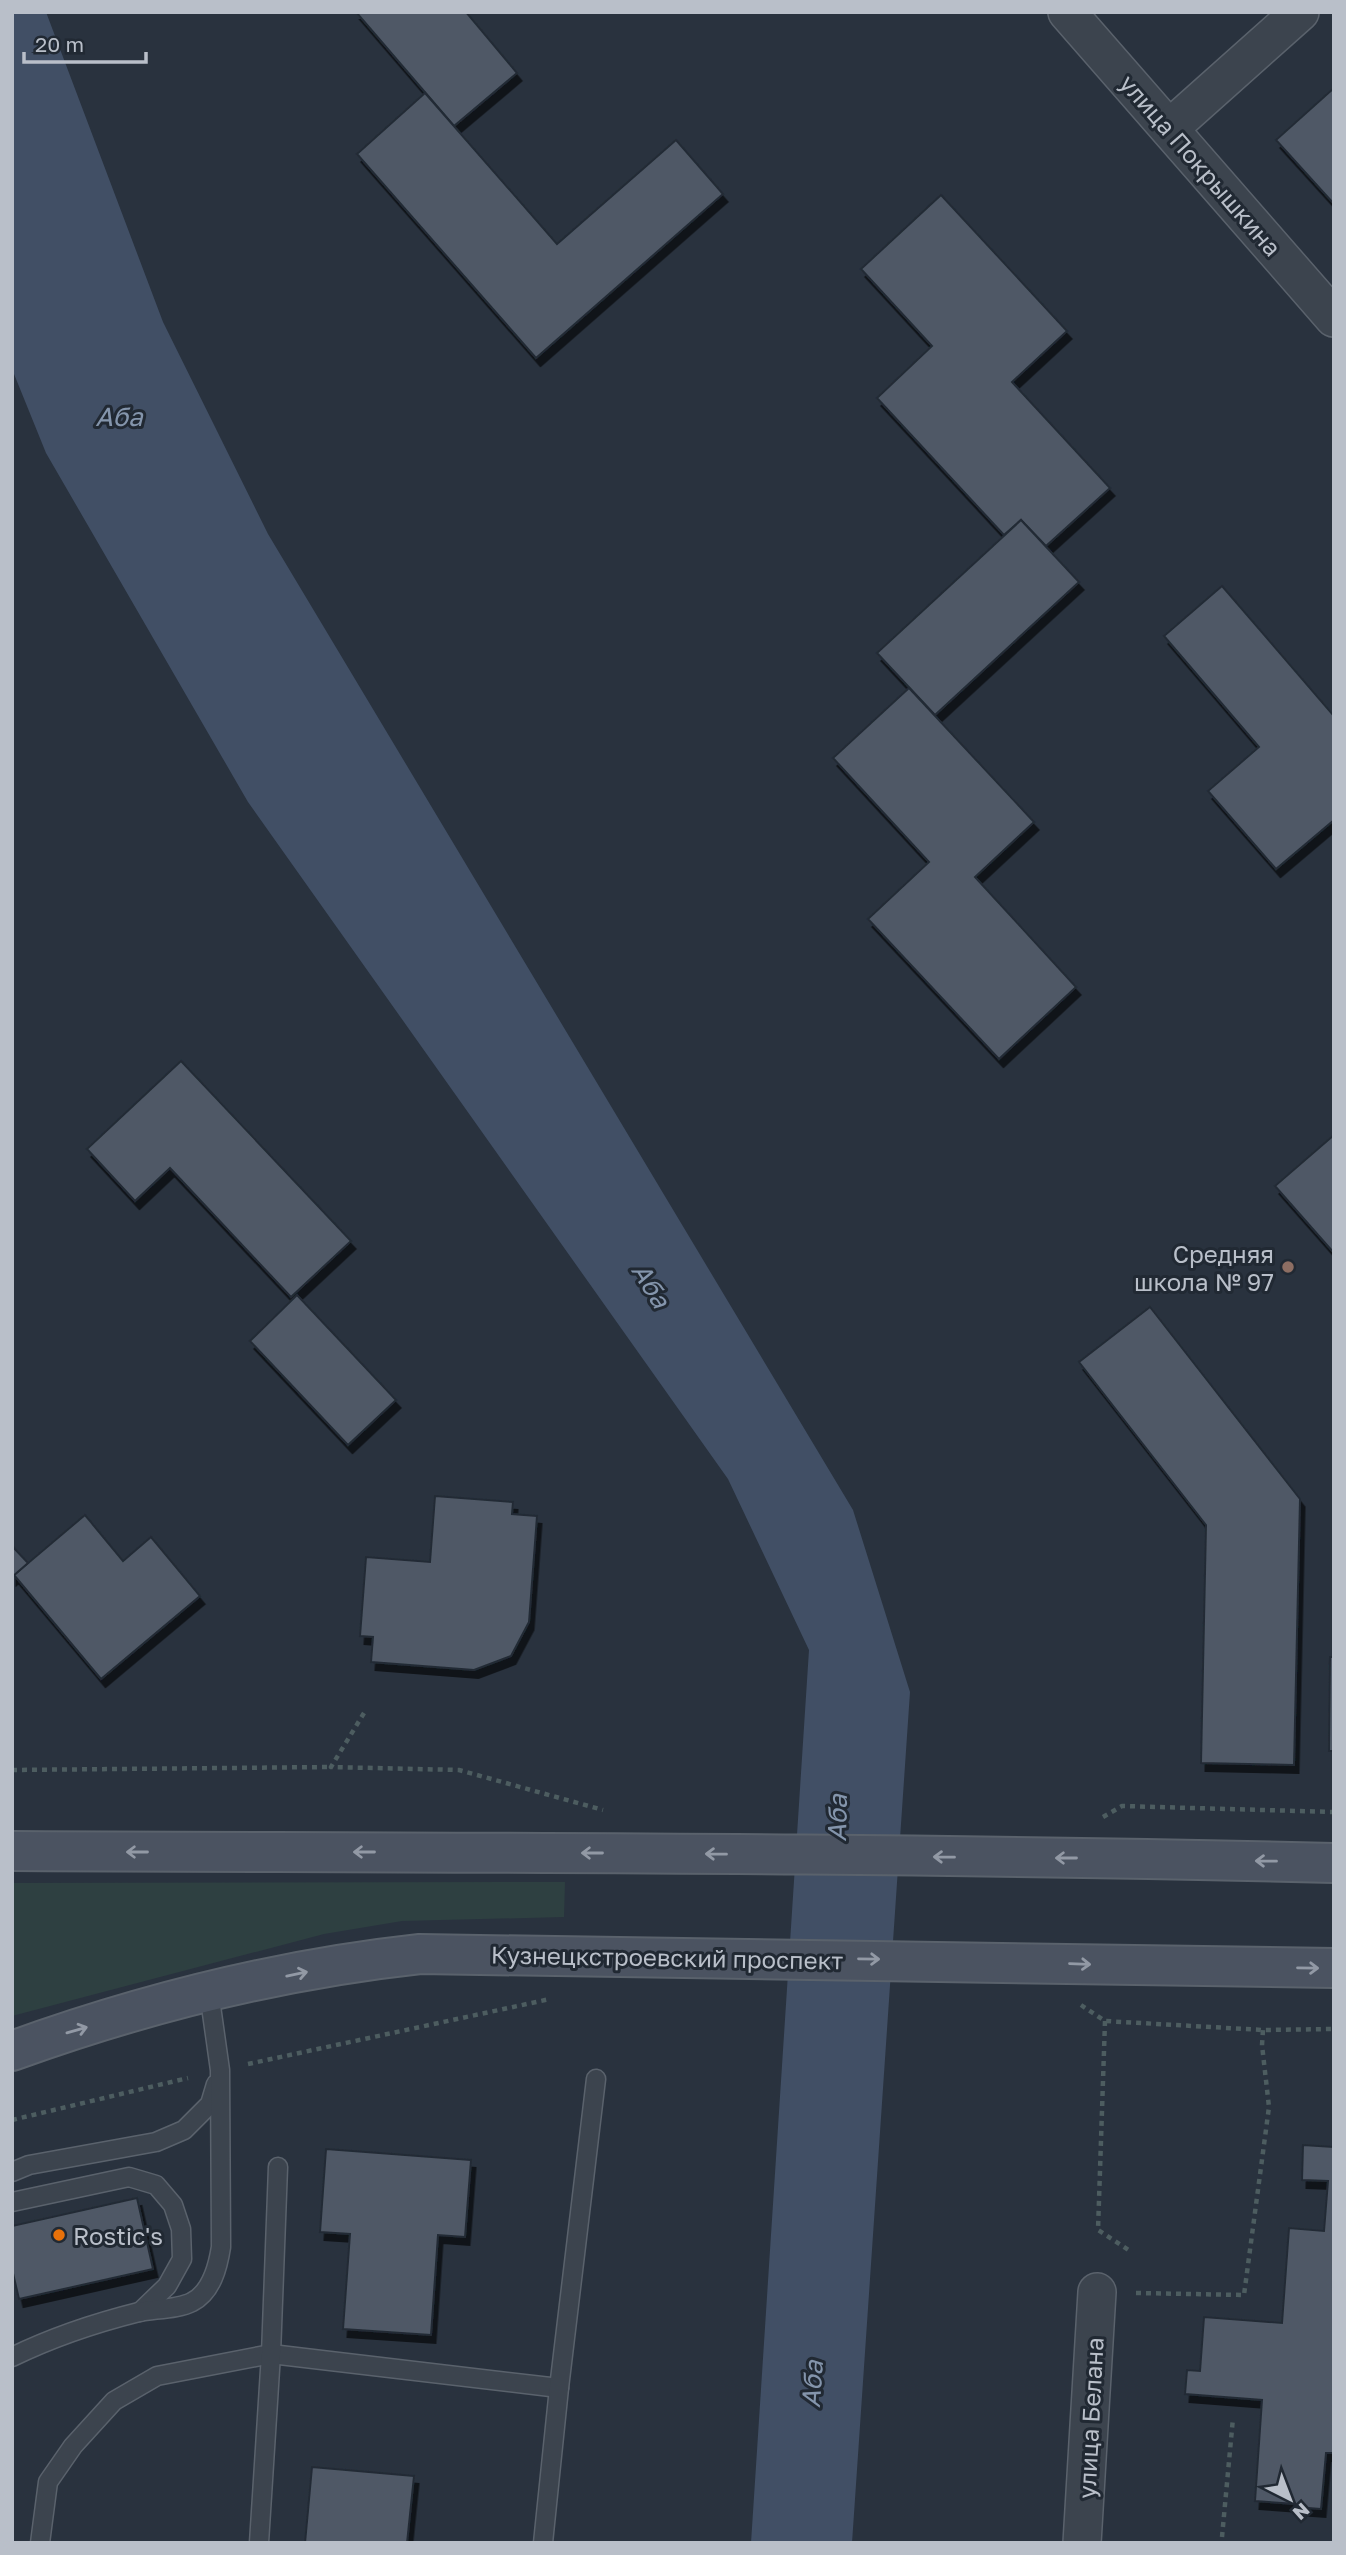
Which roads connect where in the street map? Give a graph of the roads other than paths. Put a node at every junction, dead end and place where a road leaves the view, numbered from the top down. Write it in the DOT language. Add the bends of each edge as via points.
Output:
graph roads {
  1 [pos="1067,12"];
  2 [pos="1300,12"];
  3 [pos="1170,128"];
  4 [pos="1334,318"];
  5 [pos="12,1851"];
  6 [pos="1334,1863"];
  7 [pos="1334,1968"];
  8 [pos="209,1992"];
  9 [pos="12,2051"];
  10 [pos="220,2070"];
  11 [pos="596,2079"];
  12 [pos="278,2167"];
  13 [pos="12,2172"];
  14 [pos="12,2202"];
  15 [pos="1097,2292"];
  16 [pos="140,2312"];
  17 [pos="271,2354"];
  18 [pos="12,2357"];
  19 [pos="559,2388"];
  20 [pos="40,2543"];
  21 [pos="259,2543"];
  22 [pos="543,2543"];
  23 [pos="1082,2543"];
  1 -- 3 [label="street, улица Покрышкина"];
  2 -- 3 [label="street"];
  3 -- 4 [label="street, улица Покрышкина"];
  6 -- 5 [label="main road, one-way" via="660,1853"];
  8 -- 7 [label="main road, Кузнецкстроевский проспект, one-way" via="366,1960 420,1954"];
  9 -- 8 [label="main road, Кузнецкстроевский проспект, one-way"];
  8 -- 10 [label="lane"];
  10 -- 13 [label="lane" via="210,2104 184,2130 156,2142"];
  10 -- 16 [label="lane" via="221,2247 217,2272 193,2302"];
  11 -- 19 [label="lane"];
  12 -- 17 [label="lane"];
  14 -- 16 [label="lane" via="129,2178 156,2185 173,2205 181,2229 182,2259 167,2286"];
  15 -- 23 [label="street, улица Белана"];
  16 -- 18 [label="lane" via="53,2337"];
  17 -- 19 [label="lane"];
  17 -- 20 [label="lane" via="157,2376 114,2401 48,2482"];
  17 -- 21 [label="lane"];
  19 -- 22 [label="lane"];
}
